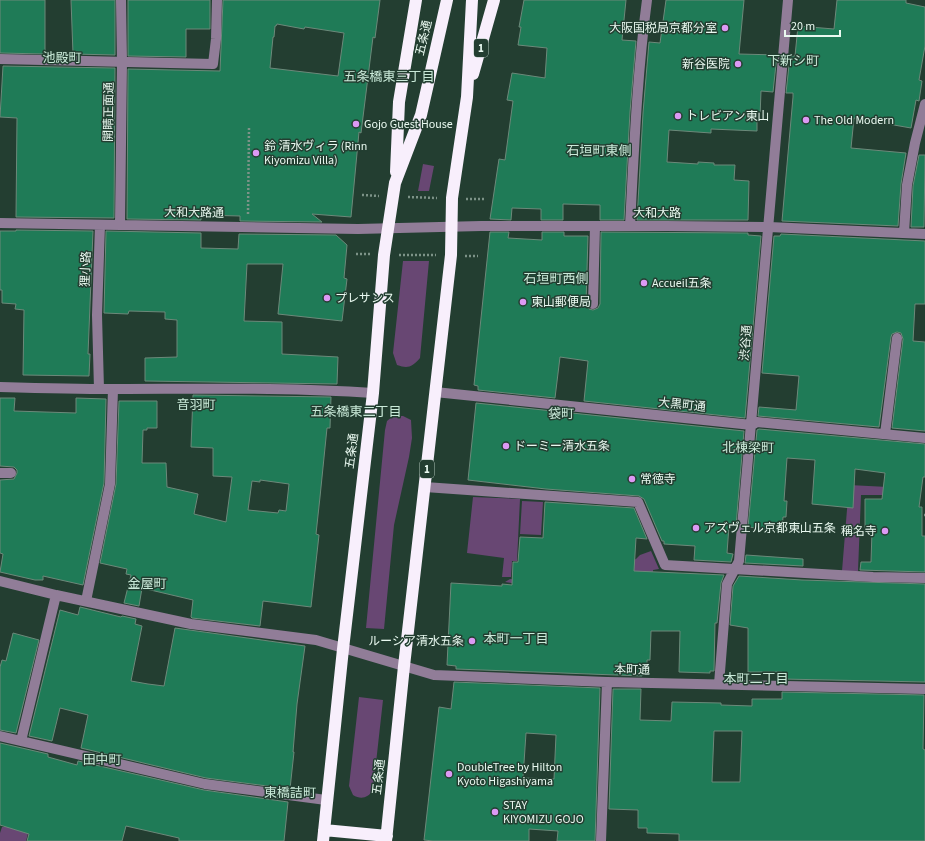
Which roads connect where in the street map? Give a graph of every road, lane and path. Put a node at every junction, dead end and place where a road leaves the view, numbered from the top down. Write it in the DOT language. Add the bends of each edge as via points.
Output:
graph roads {
  1 [pos="121,0"];
  2 [pos="217,0"];
  3 [pos="416,0"];
  4 [pos="447,0"];
  5 [pos="472,0"];
  6 [pos="494,0"];
  7 [pos="647,0"];
  8 [pos="788,0"];
  9 [pos="0,59"];
  10 [pos="122,62"];
  11 [pos="467,96"];
  12 [pos="925,104"];
  13 [pos="249,128"];
  14 [pos="395,183"];
  15 [pos="362,196"];
  16 [pos="372,196"];
  17 [pos="415,198"];
  18 [pos="428,198"];
  19 [pos="477,199"];
  20 [pos="484,199"];
  21 [pos="0,223"];
  22 [pos="120,224"];
  23 [pos="100,225"];
  24 [pos="452,226"];
  25 [pos="595,226"];
  26 [pos="630,226"];
  27 [pos="248,227"];
  28 [pos="769,227"];
  29 [pos="388,228"];
  30 [pos="904,232"];
  31 [pos="925,234"];
  32 [pos="403,255"];
  33 [pos="431,255"];
  34 [pos="593,304"];
  35 [pos="897,338"];
  36 [pos="0,388"];
  37 [pos="100,389"];
  38 [pos="113,389"];
  39 [pos="435,392"];
  40 [pos="373,393"];
  41 [pos="752,426"];
  42 [pos="885,434"];
  43 [pos="925,438"];
  44 [pos="0,473"];
  45 [pos="11,473"];
  46 [pos="426,487"];
  47 [pos="734,570"];
  48 [pos="925,578"];
  49 [pos="0,581"];
  50 [pos="56,595"];
  51 [pos="86,601"];
  52 [pos="343,649"];
  53 [pos="404,666"];
  54 [pos="607,682"];
  55 [pos="719,684"];
  56 [pos="925,689"];
  57 [pos="0,736"];
  58 [pos="21,741"];
  59 [pos="326,800"];
  60 [pos="323,836"];
  61 [pos="386,839"];
  62 [pos="601,841"];
  1 -- 10 [label="street, 開睛正面通"];
  2 -- 10 [label="street" via="213,64"];
  3 -- 14 [label="highway" via="399,102"];
  4 -- 14 [label="highway, 五条通" via="421,115"];
  5 -- 11 [label="highway, 五条通 / 1"];
  6 -- 11 [label="highway, 1"];
  7 -- 26 [label="street" via="641,49"];
  8 -- 28 [label="street, 渋谷通"];
  9 -- 10 [label="street"];
  10 -- 22 [label="street, 開睛正面通"];
  11 -- 24 [label="highway, 五条通 / 1" via="452,198"];
  12 -- 30 [label="street" via="907,186"];
  13 -- 27 [label="path"];
  14 -- 29 [label="highway, 五条通"];
  15 -- 16 [label="path"];
  17 -- 18 [label="path"];
  19 -- 20 [label="path"];
  21 -- 23 [label="street, 大和大路通"];
  22 -- 23 [label="street, 大和大路通"];
  22 -- 27 [label="street, 大和大路通"];
  23 -- 37 [label="street, 狸小路" via="97,315"];
  24 -- 25 [label="street, 大和大路"];
  24 -- 29 [label="street, 大和大路"];
  24 -- 39 [label="highway, 五条通 / 1" via="452,255"];
  25 -- 26 [label="street, 大和大路"];
  25 -- 34 [label="street"];
  26 -- 28 [label="street, 大和大路"];
  27 -- 29 [label="street, 大和大路通"];
  28 -- 30 [label="street, 大和大路"];
  28 -- 41 [label="street, 渋谷通"];
  29 -- 40 [label="highway, 五条通"];
  30 -- 31 [label="street, 大和大路"];
  32 -- 33 [label="path"];
  35 -- 42 [label="street"];
  36 -- 37 [label="street"];
  37 -- 38 [label="street"];
  38 -- 40 [label="street" via="206,388"];
  38 -- 51 [label="street" via="110,484"];
  39 -- 41 [label="street, 大黒町通"];
  39 -- 46 [label="highway, 五条通 / 1"];
  40 -- 52 [label="highway, 五条通"];
  41 -- 42 [label="street, 大黒町通" via="757,422"];
  41 -- 47 [label="street, 渋谷通" via="739,561"];
  42 -- 43 [label="street, 大黒町通"];
  44 -- 45 [label="street"];
  46 -- 47 [label="street" via="638,502 665,565"];
  46 -- 53 [label="highway, 五条通 / 1"];
  47 -- 48 [label="street" via="874,578"];
  47 -- 55 [label="street, 渋谷通" via="727,584"];
  49 -- 50 [label="street, 本町通"];
  50 -- 51 [label="street, 本町通"];
  50 -- 58 [label="street"];
  51 -- 52 [label="street, 本町通" via="191,624 316,640"];
  52 -- 53 [label="street, 本町通"];
  52 -- 59 [label="highway, 五条通"];
  53 -- 54 [label="street, 本町通" via="434,675"];
  53 -- 61 [label="highway, 五条通 / 1"];
  54 -- 55 [label="street, 本町通"];
  54 -- 62 [label="street"];
  55 -- 56 [label="street, 本町通"];
  57 -- 58 [label="street"];
  58 -- 59 [label="street" via="205,784"];
  59 -- 60 [label="highway, 五条通"];
  60 -- 61 [label="highway"];
}
